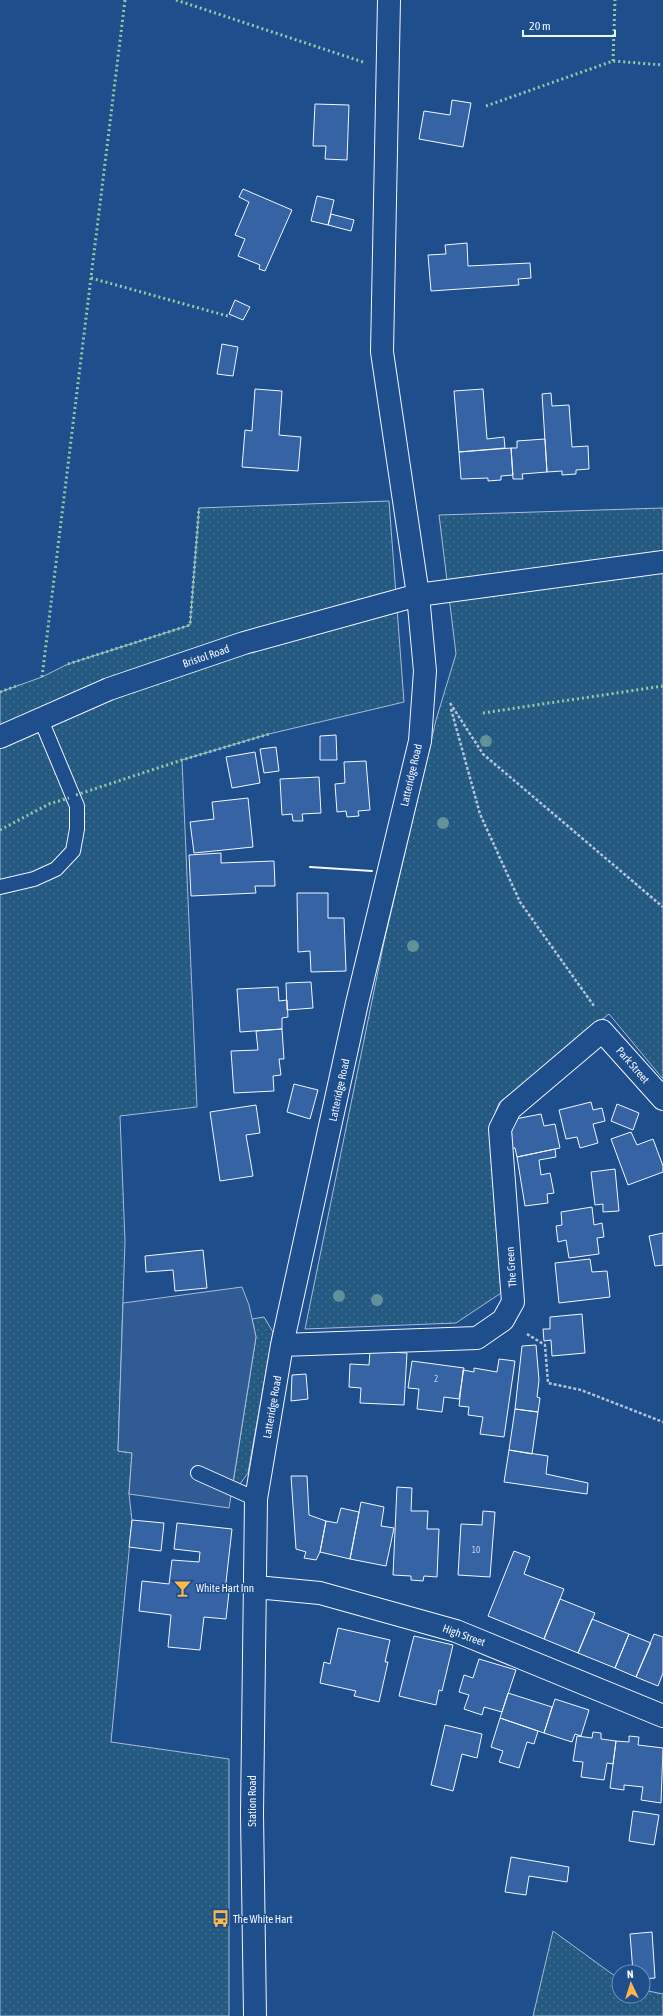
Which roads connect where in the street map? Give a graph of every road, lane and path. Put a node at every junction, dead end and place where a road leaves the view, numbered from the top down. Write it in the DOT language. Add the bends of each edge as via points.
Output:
graph roads {
  1 [pos="389,0"];
  2 [pos="663,562"];
  3 [pos="418,595"];
  4 [pos="41,720"];
  5 [pos="0,737"];
  6 [pos="0,887"];
  7 [pos="663,907"];
  8 [pos="602,1031"];
  9 [pos="663,1100"];
  10 [pos="282,1345"];
  11 [pos="546,1347"];
  12 [pos="663,1422"];
  13 [pos="198,1473"];
  14 [pos="256,1499"];
  15 [pos="256,1587"];
  16 [pos="663,1716"];
  17 [pos="255,2016"];
  1 -- 3 [label="street, Latteridge Road" via="382,352"];
  2 -- 3 [label="street, Bristol Road"];
  3 -- 4 [label="street, Bristol Road" via="244,643 109,689"];
  3 -- 10 [label="street, Latteridge Road" via="425,671 420,741 357,1002"];
  4 -- 5 [label="street, Bristol Road"];
  4 -- 6 [label="lane" via="77,806 74,851 56,869 34,879"];
  7 -- 8 [label="path" via="483,754 448,699 480,814 520,902 596,1008"];
  8 -- 9 [label="street, Park Street"];
  8 -- 10 [label="street, The Green" via="510,1109 500,1129 513,1302 503,1320 477,1338"];
  10 -- 14 [label="street, Latteridge Road"];
  11 -- 12 [label="path" via="548,1383 581,1390"];
  13 -- 14 [label="lane"];
  14 -- 15 [label="street, Latteridge Road"];
  15 -- 16 [label="street, High Street" via="320,1593 456,1631"];
  15 -- 17 [label="street, Station Road" via="252,1814"];
}
